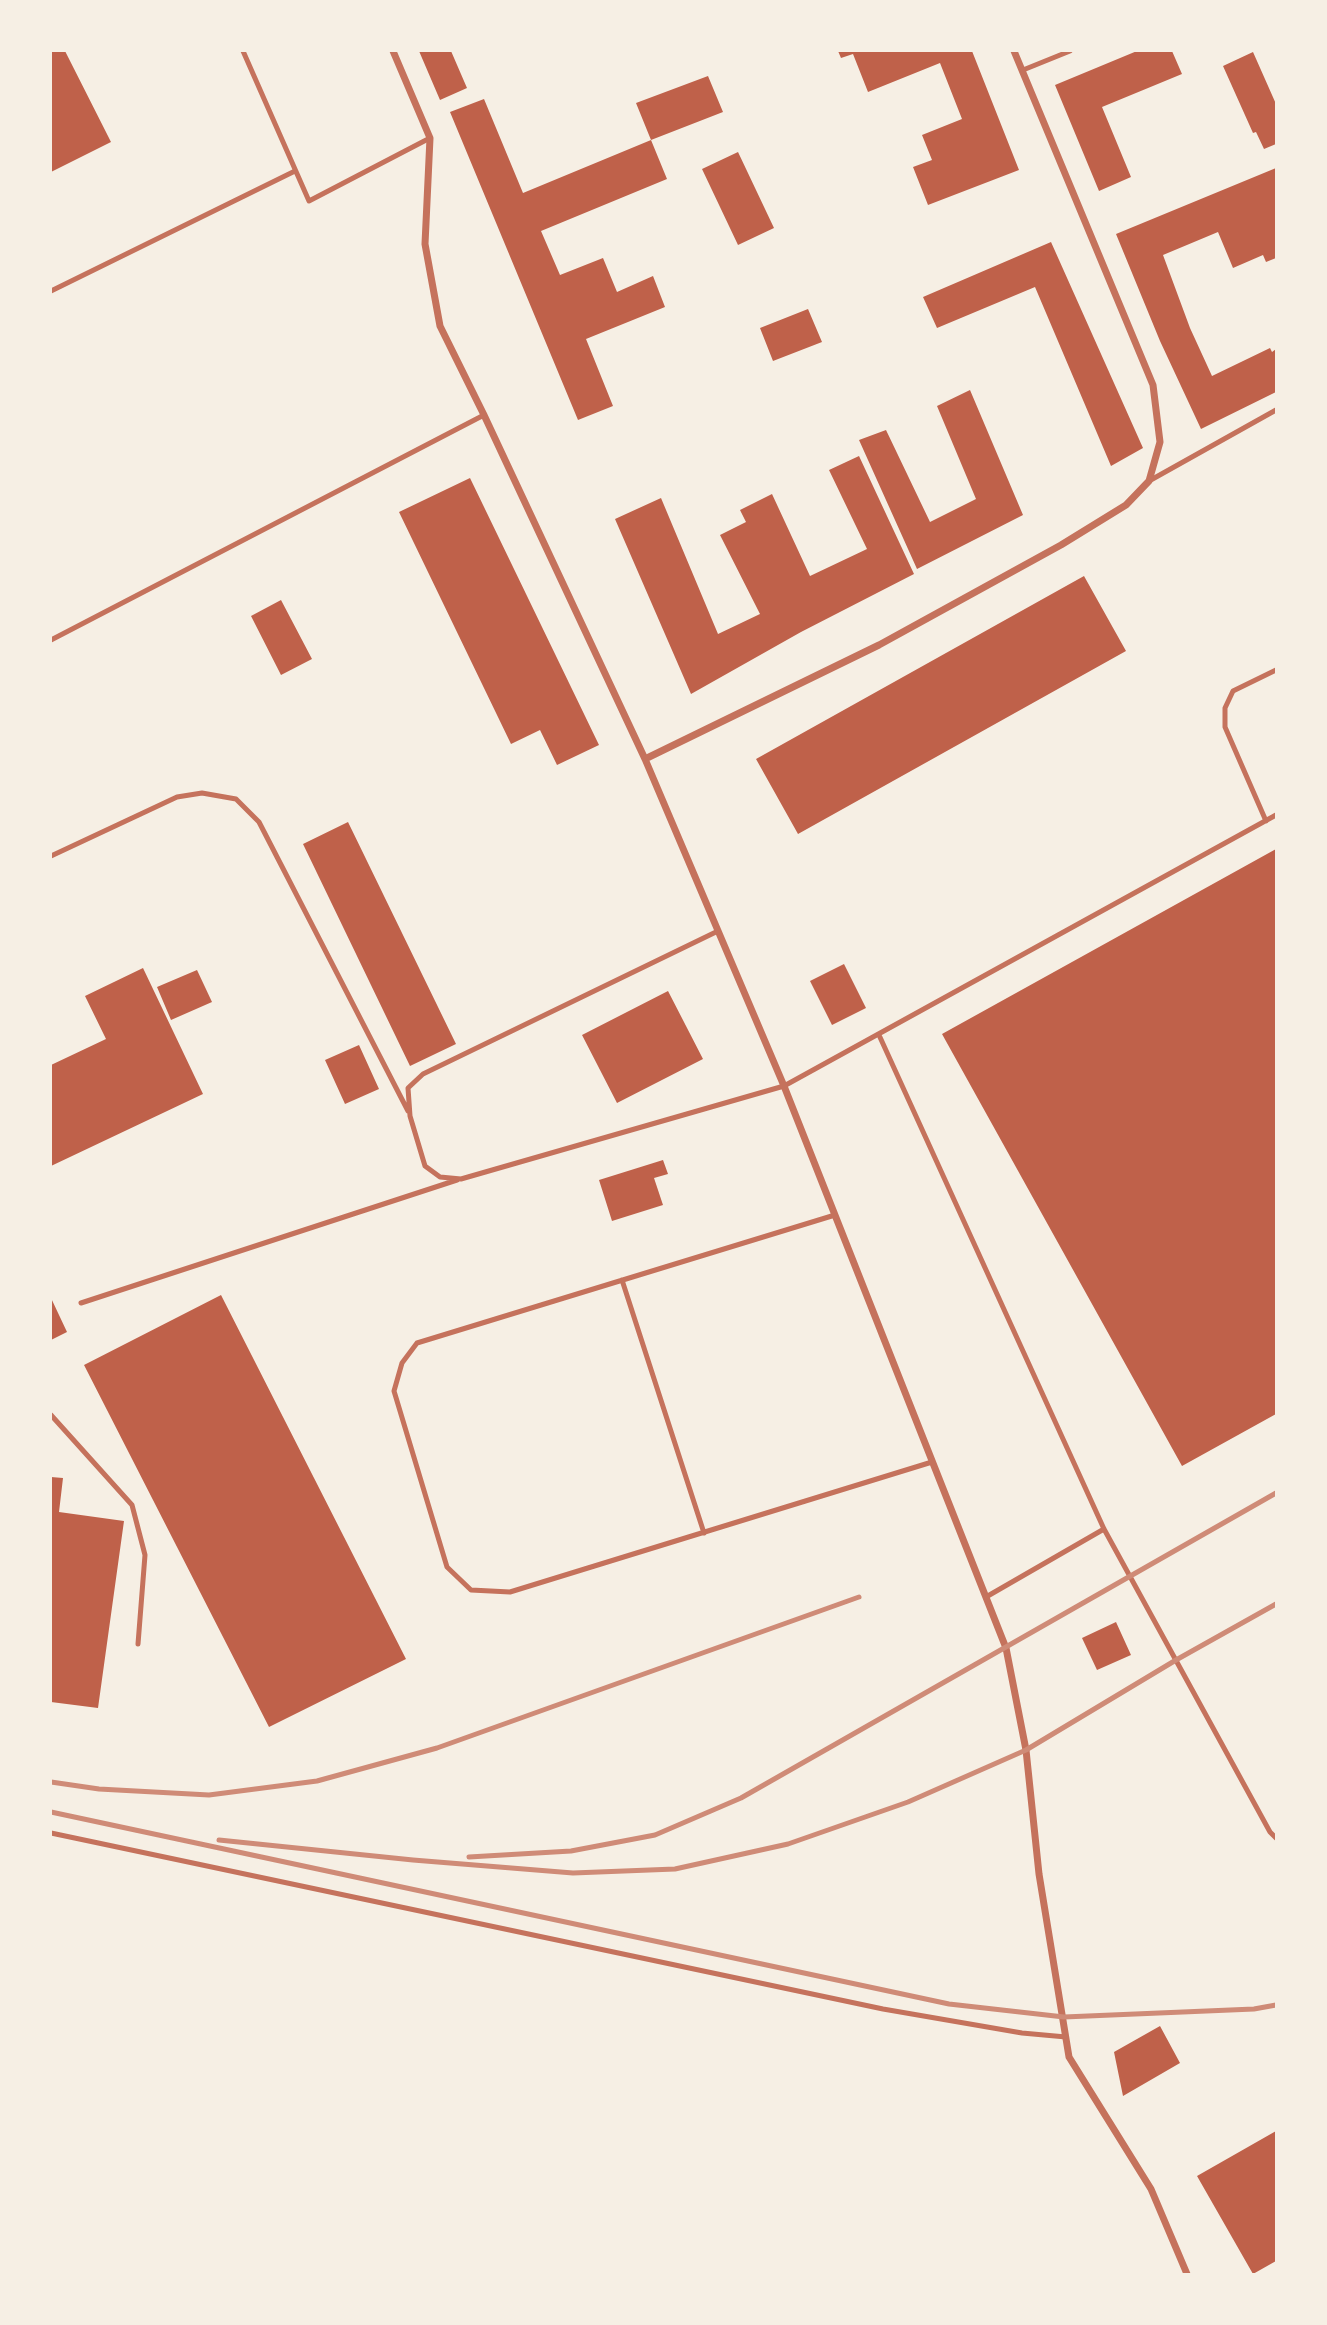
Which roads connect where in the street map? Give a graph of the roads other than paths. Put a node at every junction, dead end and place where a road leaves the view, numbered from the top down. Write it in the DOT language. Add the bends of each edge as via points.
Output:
graph roads {
  1 [pos="243,51"];
  2 [pos="393,51"];
  3 [pos="1014,51"];
  4 [pos="1070,51"];
  5 [pos="1023,70"];
  6 [pos="430,138"];
  7 [pos="295,171"];
  8 [pos="51,291"];
  9 [pos="1276,410"];
  10 [pos="484,415"];
  11 [pos="1149,481"];
  12 [pos="51,640"];
  13 [pos="1276,670"];
  14 [pos="645,759"];
  15 [pos="1276,815"];
  16 [pos="1266,821"];
  17 [pos="51,856"];
  18 [pos="718,931"];
  19 [pos="879,1035"];
  20 [pos="784,1086"];
  21 [pos="410,1116"];
  22 [pos="461,1179"];
  23 [pos="835,1215"];
  24 [pos="622,1280"];
  25 [pos="81,1303"];
  26 [pos="51,1415"];
  27 [pos="932,1462"];
  28 [pos="1104,1529"];
  29 [pos="704,1533"];
  30 [pos="986,1597"];
  31 [pos="138,1644"];
  32 [pos="51,1833"];
  33 [pos="1276,1838"];
  34 [pos="1066,2037"];
  35 [pos="1187,2274"];
  1 -- 7 [label="lane"];
  2 -- 6 [label="street"];
  3 -- 5 [label="street"];
  4 -- 5 [label="lane"];
  5 -- 11 [label="street" via="1153,385 1160,442"];
  6 -- 7 [label="lane" via="309,201"];
  6 -- 10 [label="street" via="425,244 440,326"];
  7 -- 8 [label="lane"];
  9 -- 11 [label="lane"];
  10 -- 12 [label="lane"];
  10 -- 14 [label="street"];
  11 -- 14 [label="street" via="1126,505 1061,545 879,645"];
  13 -- 16 [label="lane" via="1233,691 1225,708 1225,727"];
  14 -- 18 [label="street"];
  15 -- 16 [label="lane"];
  16 -- 19 [label="lane"];
  17 -- 21 [label="lane" via="177,797 202,793 236,799 259,822"];
  18 -- 20 [label="street"];
  18 -- 21 [label="lane" via="423,1074 408,1088"];
  19 -- 20 [label="lane"];
  19 -- 28 [label="lane"];
  20 -- 22 [label="lane"];
  20 -- 23 [label="street"];
  21 -- 22 [label="lane" via="425,1166 440,1177"];
  22 -- 25 [label="lane"];
  23 -- 24 [label="lane"];
  23 -- 27 [label="street"];
  24 -- 29 [label="lane"];
  24 -- 29 [label="lane" via="417,1343 401,1363 394,1391 447,1567 471,1590 510,1592"];
  26 -- 31 [label="lane" via="132,1505 145,1555"];
  27 -- 29 [label="lane"];
  27 -- 30 [label="street"];
  28 -- 30 [label="lane"];
  28 -- 33 [label="lane"];
  30 -- 34 [label="street" via="1006,1648 1026,1750 1039,1874"];
  32 -- 34 [label="lane" via="883,2009"];
  34 -- 35 [label="street" via="1069,2057 1151,2189"];
}
